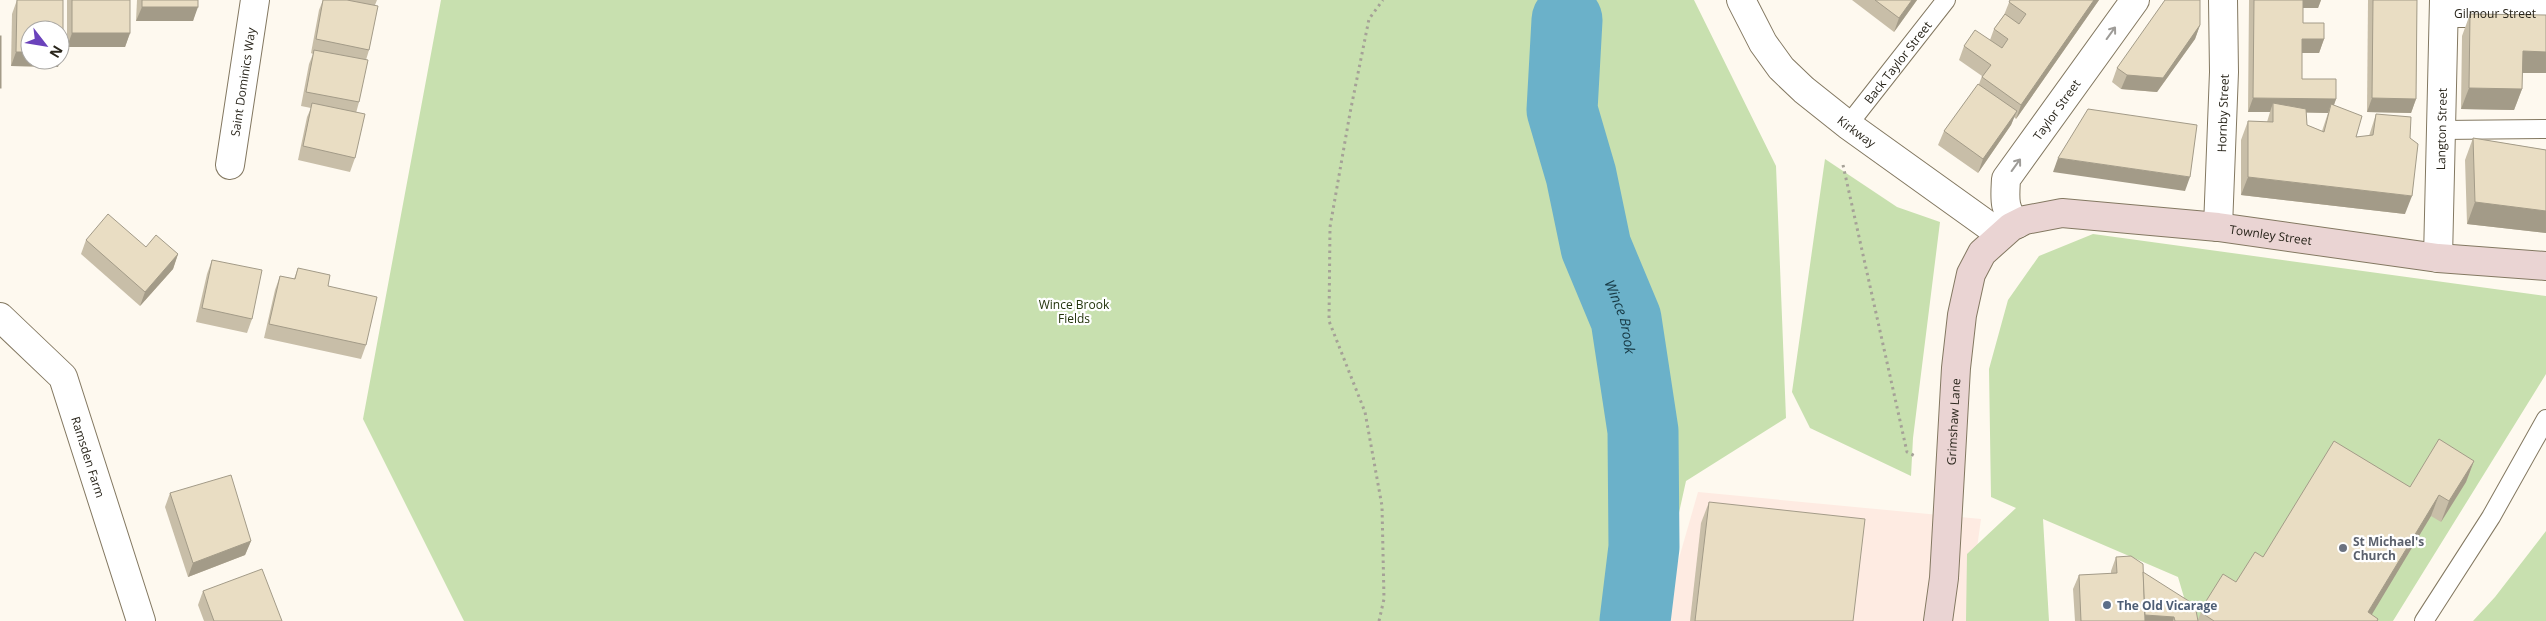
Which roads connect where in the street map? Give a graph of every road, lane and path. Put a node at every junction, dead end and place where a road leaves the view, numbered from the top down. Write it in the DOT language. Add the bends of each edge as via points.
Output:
graph roads {
  1 [pos="255,0"];
  2 [pos="1382,0"];
  3 [pos="1741,0"];
  4 [pos="1946,0"];
  5 [pos="2135,0"];
  6 [pos="2223,0"];
  7 [pos="2444,7"];
  8 [pos="2546,13"];
  9 [pos="2546,129"];
  10 [pos="2442,130"];
  11 [pos="1857,131"];
  12 [pos="230,165"];
  13 [pos="2218,228"];
  14 [pos="2009,229"];
  15 [pos="2438,258"];
  16 [pos="2546,266"];
  17 [pos="0,317"];
  18 [pos="2546,419"];
  19 [pos="1950,471"];
  20 [pos="141,621"];
  21 [pos="1379,621"];
  22 [pos="1938,621"];
  23 [pos="2424,621"];
  1 -- 12 [label="street, Saint Dominics Way"];
  2 -- 21 [label="path" via="1369,19 1330,228 1328,321 1365,412 1382,506 1384,599"];
  3 -- 11 [label="street, Kirkway" via="1762,44 1780,68"];
  4 -- 11 [label="lane, Back Taylor Street"];
  14 -- 5 [label="street, Taylor Street, one-way" via="2006,179"];
  6 -- 13 [label="street, Hornby Street" via="2224,72"];
  7 -- 8 [label="street, Gilmour Street"];
  7 -- 10 [label="street, Langton Street"];
  9 -- 10 [label="lane"];
  10 -- 15 [label="street, Langton Street"];
  11 -- 14 [label="street, Kirkway"];
  11 -- 19 [label="path" via="1843,166 1907,452"];
  13 -- 14 [label="main road, Townley Street" via="2062,213"];
  13 -- 15 [label="main road, Townley Street"];
  14 -- 19 [label="main road, Grimshaw Lane" via="1982,253 1971,274 1956,368"];
  15 -- 16 [label="main road, Townley Street"];
  17 -- 20 [label="street, Ramsden Farm" via="63,377"];
  18 -- 23 [label="lane" via="2491,517"];
  19 -- 22 [label="main road, Grimshaw Lane" via="1944,578"];
}
